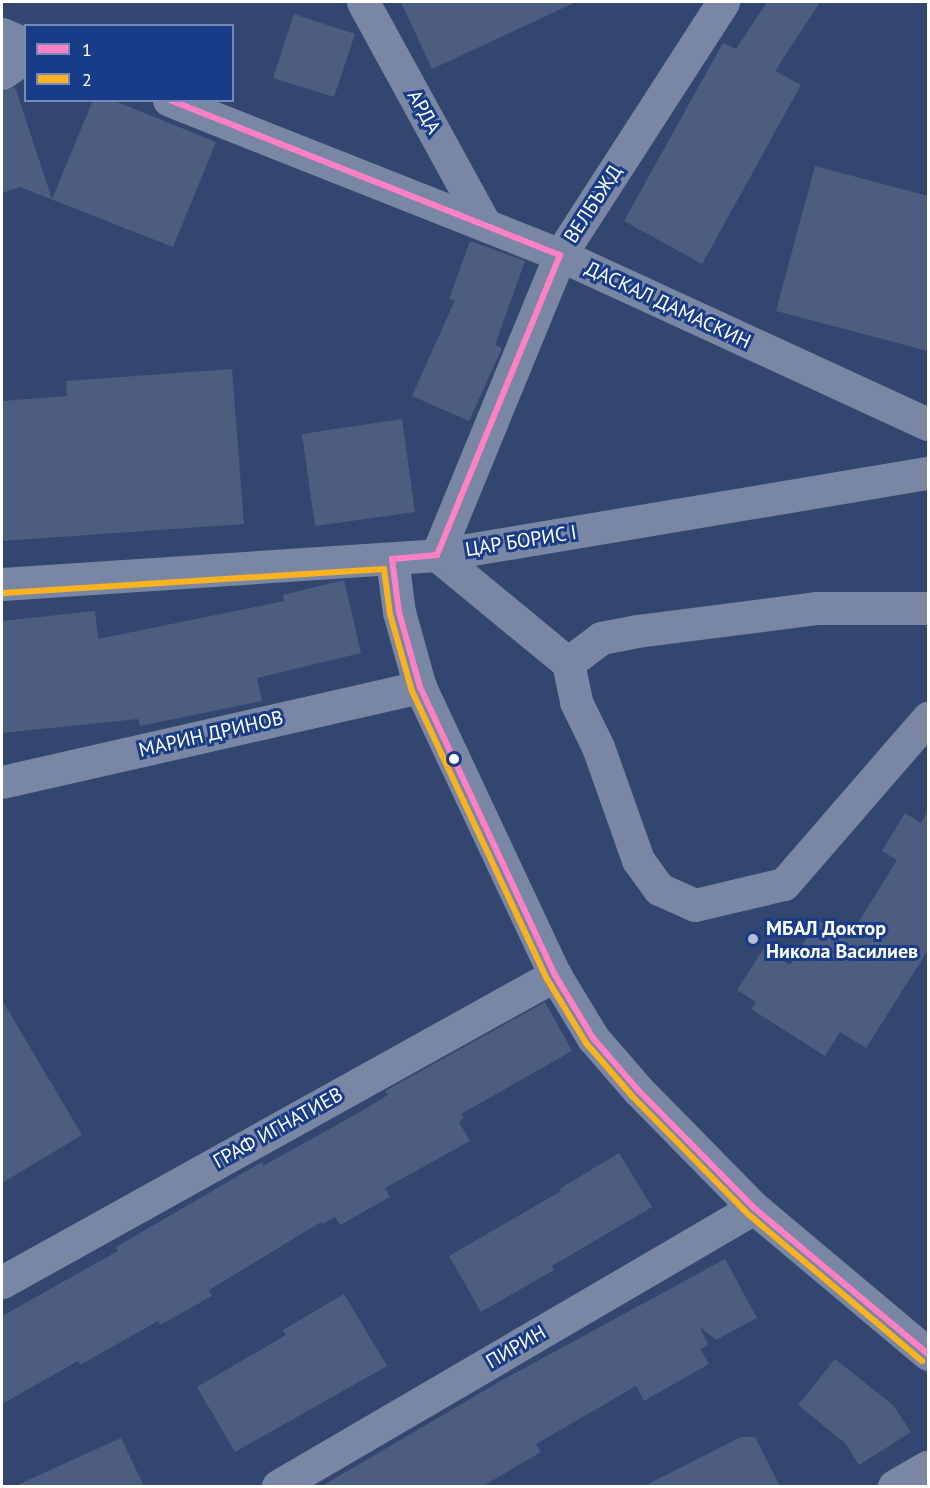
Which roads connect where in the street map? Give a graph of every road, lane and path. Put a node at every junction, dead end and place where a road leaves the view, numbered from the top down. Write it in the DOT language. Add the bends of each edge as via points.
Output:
graph roads {
  1 [pos="363,2"];
  2 [pos="723,2"];
  3 [pos="2,34"];
  4 [pos="24,43"];
  5 [pos="24,58"];
  6 [pos="2,73"];
  7 [pos="174,102"];
  8 [pos="484,224"];
  9 [pos="560,255"];
  10 [pos="928,424"];
  11 [pos="928,473"];
  12 [pos="437,555"];
  13 [pos="392,560"];
  14 [pos="2,584"];
  15 [pos="928,608"];
  16 [pos="568,663"];
  17 [pos="420,687"];
  18 [pos="928,718"];
  19 [pos="2,782"];
  20 [pos="555,975"];
  21 [pos="754,1208"];
  22 [pos="2,1282"];
  23 [pos="928,1354"];
  24 [pos="928,1466"];
  25 [pos="278,1486"];
  26 [pos="894,1486"];
  1 -- 8 [label="street, АРДА"];
  2 -- 9 [label="street, ВЕЛБЪЖД"];
  3 -- 4 [label="street"];
  5 -- 6 [label="street"];
  7 -- 8 [label="street, ДАСКАЛ ДАМАСКИН"];
  8 -- 9 [label="street, ДАСКАЛ ДАМАСКИН"];
  9 -- 10 [label="street, ДАСКАЛ ДАМАСКИН"];
  9 -- 12 [label="street, ВЕЛБЪЖД"];
  11 -- 12 [label="street, ЦАР БОРИС I"];
  12 -- 13 [label="street, ЦАР БОРИС I"];
  12 -- 16 [label="street"];
  13 -- 14 [label="street, ЦАР БОРИС I"];
  13 -- 17 [label="street" via="399,612"];
  15 -- 16 [label="street" via="816,608 637,631 601,638"];
  16 -- 18 [label="street" via="576,702 598,747 638,860 659,890 695,905 784,884"];
  17 -- 19 [label="street, МАРИН ДРИНОВ"];
  17 -- 20 [label="street"];
  20 -- 21 [label="street" via="593,1038 615,1064"];
  20 -- 22 [label="street, ГРАФ ИГНАТИЕВ"];
  21 -- 23 [label="street"];
  21 -- 25 [label="street, ПИРИН"];
  24 -- 26 [label="street"];
}
